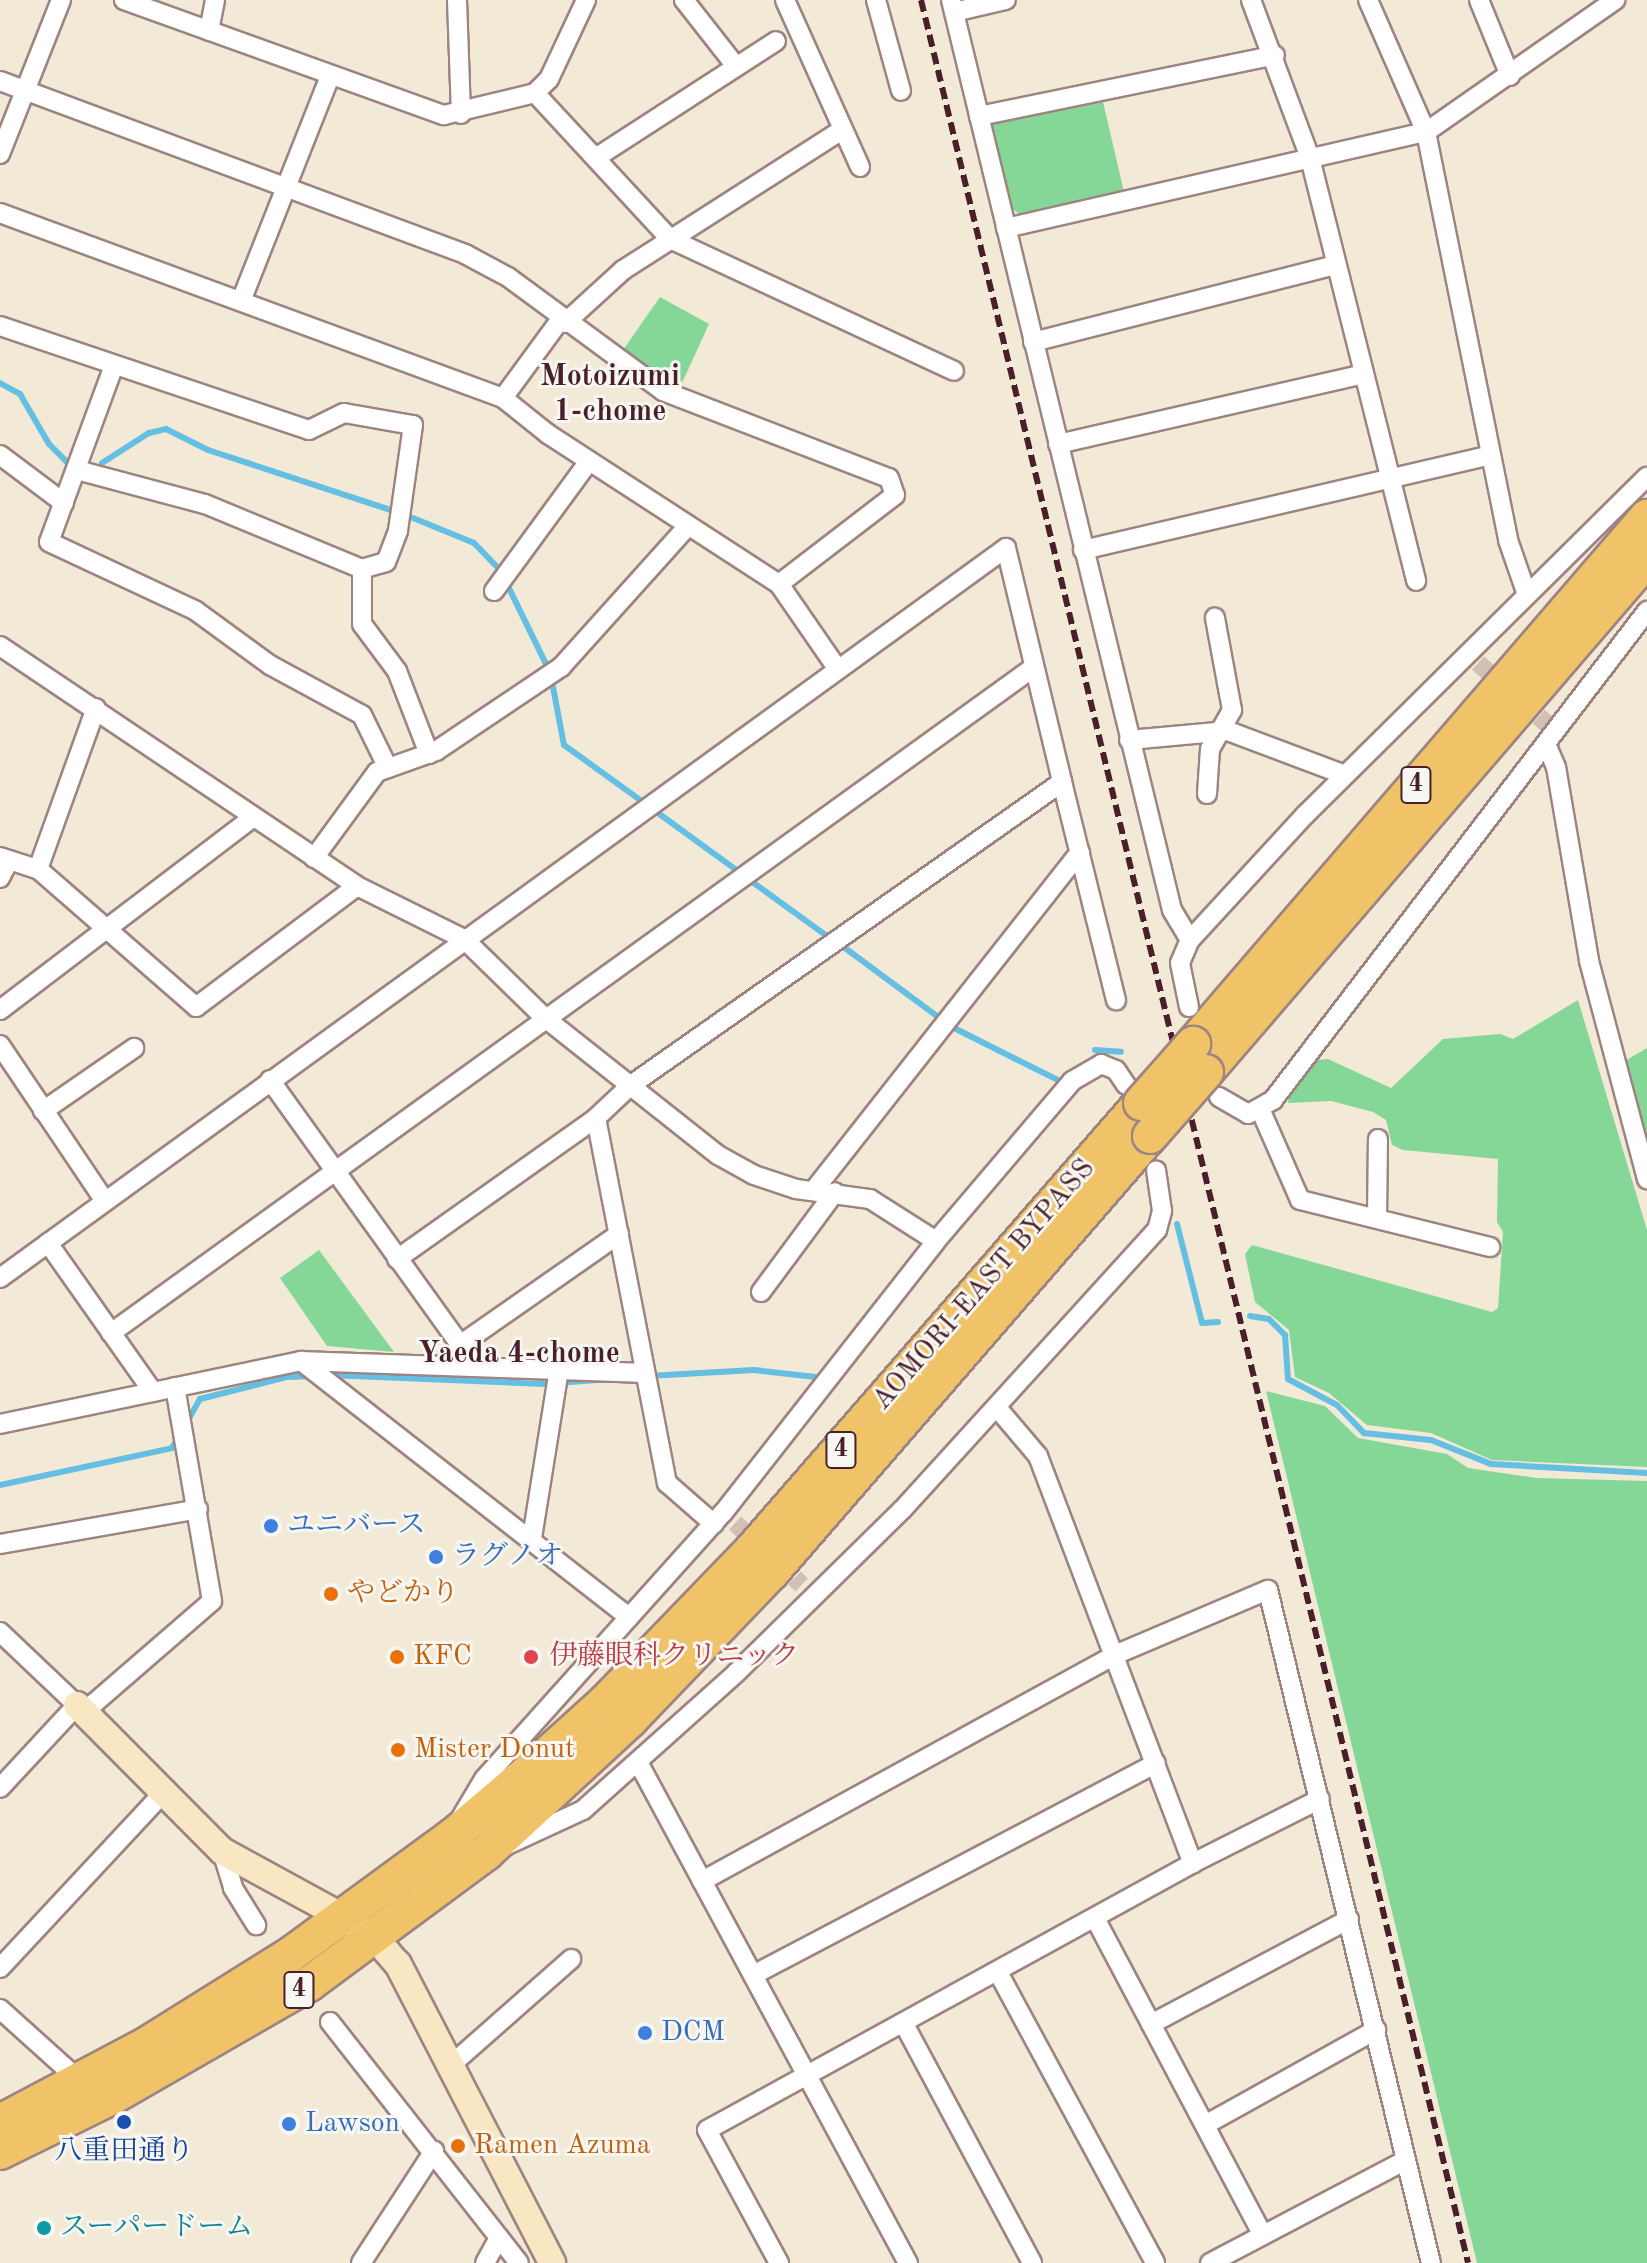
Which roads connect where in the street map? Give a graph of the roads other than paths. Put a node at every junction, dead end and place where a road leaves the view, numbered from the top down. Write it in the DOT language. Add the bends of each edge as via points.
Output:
graph roads {
  1 [pos="61,0"];
  2 [pos="124,0"];
  3 [pos="215,0"];
  4 [pos="457,0"];
  5 [pos="586,0"];
  6 [pos="684,0"];
  7 [pos="785,0"];
  8 [pos="876,0"];
  9 [pos="1006,0"];
  10 [pos="1251,0"];
  11 [pos="1368,0"];
  12 [pos="1479,0"];
  13 [pos="1615,0"];
  14 [pos="953,6"];
  15 [pos="209,31"];
  16 [pos="776,41"];
  17 [pos="1275,55"];
  18 [pos="735,65"];
  19 [pos="330,76"];
  20 [pos="1510,76"];
  21 [pos="0,81"];
  22 [pos="26,90"];
  23 [pos="901,91"];
  24 [pos="535,93"];
  25 [pos="461,114"];
  26 [pos="979,116"];
  27 [pos="840,131"];
  28 [pos="1426,132"];
  29 [pos="0,154"];
  30 [pos="597,157"];
  31 [pos="1310,158"];
  32 [pos="860,167"];
  33 [pos="284,186"];
  34 [pos="0,213"];
  35 [pos="1006,228"];
  36 [pos="670,239"];
  37 [pos="1336,265"];
  38 [pos="241,301"];
  39 [pos="563,322"];
  40 [pos="0,326"];
  41 [pos="1033,342"];
  42 [pos="113,368"];
  43 [pos="954,371"];
  44 [pos="1364,374"];
  45 [pos="503,398"];
  46 [pos="1058,444"];
  47 [pos="0,455"];
  48 [pos="1490,455"];
  49 [pos="589,461"];
  50 [pos="77,470"];
  51 [pos="1647,477"];
  52 [pos="1390,478"];
  53 [pos="64,503"];
  54 [pos="1647,508"];
  55 [pos="1635,510"];
  56 [pos="687,527"];
  57 [pos="1083,550"];
  58 [pos="1647,559"];
  59 [pos="362,569"];
  60 [pos="1416,581"];
  61 [pos="779,584"];
  62 [pos="494,591"];
  63 [pos="1527,595"];
  64 [pos="1647,611"];
  65 [pos="1215,618"];
  66 [pos="0,646"];
  67 [pos="1034,667"];
  68 [pos="837,668"];
  69 [pos="96,708"];
  70 [pos="1218,732"];
  71 [pos="1551,734"];
  72 [pos="1129,740"];
  73 [pos="429,754"];
  74 [pos="388,768"];
  75 [pos="1345,775"];
  76 [pos="1062,782"];
  77 [pos="1207,794"];
  78 [pos="253,817"];
  79 [pos="1080,852"];
  80 [pos="5,858"];
  81 [pos="314,858"];
  82 [pos="38,869"];
  83 [pos="0,878"];
  84 [pos="357,886"];
  85 [pos="107,930"];
  86 [pos="464,939"];
  87 [pos="1190,940"];
  88 [pos="1116,1000"];
  89 [pos="1189,1007"];
  90 [pos="0,1010"];
  91 [pos="545,1018"];
  92 [pos="0,1045"];
  93 [pos="134,1048"];
  94 [pos="1206,1071"];
  95 [pos="270,1080"];
  96 [pos="631,1085"];
  97 [pos="1134,1094"];
  98 [pos="43,1111"];
  99 [pos="1261,1111"];
  100 [pos="596,1118"];
  101 [pos="1378,1139"];
  102 [pos="1156,1170"];
  103 [pos="333,1173"];
  104 [pos="1647,1179"];
  105 [pos="814,1190"];
  106 [pos="835,1192"];
  107 [pos="105,1201"];
  108 [pos="1377,1218"];
  109 [pos="619,1234"];
  110 [pos="936,1241"];
  111 [pos="48,1243"];
  112 [pos="1490,1247"];
  113 [pos="397,1259"];
  114 [pos="0,1278"];
  115 [pos="761,1292"];
  116 [pos="111,1333"];
  117 [pos="460,1345"];
  118 [pos="301,1361"];
  119 [pos="476,1367"];
  120 [pos="559,1370"];
  121 [pos="644,1373"];
  122 [pos="175,1387"];
  123 [pos="153,1392"];
  124 [pos="999,1410"];
  125 [pos="0,1424"];
  126 [pos="198,1509"];
  127 [pos="724,1520"];
  128 [pos="532,1538"];
  129 [pos="0,1544"];
  130 [pos="629,1617"];
  131 [pos="1,1636"];
  132 [pos="1117,1654"];
  133 [pos="81,1708"];
  134 [pos="638,1762"];
  135 [pos="1156,1763"];
  136 [pos="0,1788"];
  137 [pos="163,1793"];
  138 [pos="1320,1799"];
  139 [pos="454,1835"];
  140 [pos="222,1851"];
  141 [pos="486,1853"];
  142 [pos="1193,1863"];
  143 [pos="702,1881"];
  144 [pos="343,1917"];
  145 [pos="1349,1919"];
  146 [pos="1096,1920"];
  147 [pos="256,1925"];
  148 [pos="375,1938"];
  149 [pos="571,1959"];
  150 [pos="0,1968"];
  151 [pos="999,1974"];
  152 [pos="753,1975"];
  153 [pos="0,2009"];
  154 [pos="330,2022"];
  155 [pos="904,2024"];
  156 [pos="1151,2024"];
  157 [pos="1376,2030"];
  158 [pos="452,2064"];
  159 [pos="806,2077"];
  160 [pos="80,2081"];
  161 [pos="0,2122"];
  162 [pos="1205,2125"];
  163 [pos="434,2151"];
  164 [pos="0,2152"];
  165 [pos="1406,2160"];
  166 [pos="1262,2234"];
  167 [pos="499,2238"];
  168 [pos="361,2263"];
  169 [pos="485,2263"];
  170 [pos="519,2263"];
  171 [pos="552,2263"];
  172 [pos="779,2263"];
  173 [pos="908,2263"];
  174 [pos="1032,2263"];
  175 [pos="1155,2263"];
  176 [pos="1210,2263"];
  177 [pos="1431,2263"];
  1 -- 22 [label="street"];
  2 -- 15 [label="street"];
  3 -- 15 [label="street"];
  4 -- 25 [label="street"];
  5 -- 24 [label="street" via="549,79"];
  6 -- 18 [label="street"];
  7 -- 27 [label="street"];
  8 -- 23 [label="street"];
  9 -- 14 [label="street"];
  10 -- 17 [label="street"];
  11 -- 28 [label="street"];
  12 -- 20 [label="street"];
  13 -- 20 [label="street"];
  14 -- 26 [label="street"];
  15 -- 19 [label="street"];
  16 -- 18 [label="street"];
  17 -- 26 [label="street"];
  17 -- 31 [label="street"];
  18 -- 30 [label="street"];
  19 -- 25 [label="street" via="444,115"];
  19 -- 33 [label="street"];
  20 -- 28 [label="street"];
  21 -- 22 [label="street"];
  22 -- 29 [label="street"];
  22 -- 33 [label="street"];
  24 -- 25 [label="street"];
  24 -- 30 [label="street"];
  26 -- 35 [label="street"];
  27 -- 32 [label="street"];
  27 -- 36 [label="street"];
  28 -- 31 [label="street"];
  28 -- 48 [label="street"];
  30 -- 36 [label="street"];
  31 -- 35 [label="street"];
  31 -- 37 [label="street"];
  33 -- 38 [label="street"];
  33 -- 39 [label="street" via="465,254 508,277"];
  34 -- 38 [label="street"];
  35 -- 41 [label="street"];
  36 -- 39 [label="street" via="623,270"];
  36 -- 43 [label="street"];
  37 -- 41 [label="street"];
  37 -- 44 [label="street"];
  38 -- 45 [label="street"];
  39 -- 45 [label="street"];
  39 -- 61 [label="street" via="663,391 889,478 895,495"];
  40 -- 42 [label="street"];
  41 -- 46 [label="street"];
  42 -- 50 [label="street"];
  42 -- 59 [label="street" via="309,430 344,413 413,425 398,531 386,562"];
  44 -- 46 [label="street"];
  44 -- 52 [label="street"];
  45 -- 49 [label="street"];
  46 -- 57 [label="street"];
  47 -- 53 [label="street"];
  48 -- 52 [label="street"];
  48 -- 63 [label="street" via="1508,540"];
  49 -- 56 [label="street"];
  49 -- 62 [label="street"];
  50 -- 53 [label="street"];
  50 -- 59 [label="street" via="205,504"];
  51 -- 55 [label="street"];
  52 -- 57 [label="street"];
  52 -- 60 [label="street"];
  53 -- 74 [label="street" via="49,542 196,611 270,665 362,715"];
  54 -- 55 [label="street" via="1639,499"];
  55 -- 63 [label="street"];
  55 -- 94 [label="highway, AOMORI-EAST BYPASS / 4"];
  56 -- 61 [label="street"];
  56 -- 73 [label="street" via="561,667"];
  57 -- 72 [label="street"];
  58 -- 94 [label="highway, AOMORI-EAST BYPASS / 4"];
  59 -- 73 [label="street" via="362,624 397,671"];
  61 -- 68 [label="street"];
  63 -- 75 [label="street" via="1472,659"];
  64 -- 71 [label="street"];
  65 -- 70 [label="street" via="1232,710"];
  66 -- 69 [label="street"];
  67 -- 68 [label="street" via="1006,548"];
  67 -- 76 [label="street"];
  67 -- 91 [label="street"];
  68 -- 86 [label="street"];
  69 -- 78 [label="street"];
  69 -- 82 [label="street"];
  70 -- 72 [label="street"];
  70 -- 75 [label="street" via="1228,731"];
  70 -- 77 [label="street" via="1210,749"];
  71 -- 99 [label="street"];
  71 -- 104 [label="street" via="1589,961"];
  72 -- 87 [label="street" via="1172,910"];
  73 -- 74 [label="street"];
  74 -- 81 [label="street" via="377,772"];
  75 -- 87 [label="street"];
  76 -- 79 [label="street"];
  76 -- 96 [label="street"];
  78 -- 81 [label="street"];
  78 -- 85 [label="street"];
  79 -- 88 [label="street"];
  79 -- 105 [label="street"];
  80 -- 82 [label="street"];
  80 -- 83 [label="street"];
  81 -- 84 [label="street"];
  82 -- 85 [label="street"];
  84 -- 85 [label="street" via="196,1007"];
  84 -- 86 [label="street"];
  85 -- 90 [label="street"];
  86 -- 91 [label="street"];
  86 -- 95 [label="street"];
  87 -- 89 [label="street" via="1180,963"];
  91 -- 96 [label="street"];
  91 -- 103 [label="street"];
  92 -- 98 [label="street"];
  93 -- 98 [label="street"];
  94 -- 97 [label="highway, AOMORI-EAST BYPASS / 4, bridge"];
  94 -- 99 [label="street" via="1241,1113"];
  94 -- 141 [label="highway, AOMORI-EAST BYPASS / 4, bridge" via="772,1572 630,1720"];
  95 -- 103 [label="street"];
  95 -- 107 [label="street"];
  96 -- 100 [label="street"];
  96 -- 105 [label="street" via="718,1155 754,1175"];
  97 -- 110 [label="street" via="1116,1070 1101,1064 1080,1074"];
  97 -- 139 [label="highway, AOMORI-EAST BYPASS / 4" via="751,1551 607,1700"];
  98 -- 107 [label="street"];
  99 -- 108 [label="street" via="1296,1196"];
  100 -- 109 [label="street"];
  100 -- 113 [label="street"];
  101 -- 108 [label="street"];
  102 -- 124 [label="street" via="1162,1211 1157,1230"];
  103 -- 113 [label="street"];
  103 -- 116 [label="street"];
  105 -- 106 [label="street"];
  106 -- 110 [label="street" via="870,1199"];
  106 -- 115 [label="street"];
  107 -- 111 [label="street"];
  108 -- 112 [label="street"];
  109 -- 117 [label="street"];
  109 -- 121 [label="street"];
  110 -- 127 [label="street"];
  111 -- 114 [label="street"];
  111 -- 116 [label="street"];
  113 -- 117 [label="street"];
  116 -- 123 [label="street"];
  117 -- 119 [label="street"];
  118 -- 119 [label="street"];
  118 -- 122 [label="street"];
  118 -- 128 [label="street"];
  119 -- 120 [label="street"];
  120 -- 121 [label="street"];
  120 -- 128 [label="street"];
  121 -- 127 [label="street" via="667,1483"];
  122 -- 123 [label="street"];
  122 -- 126 [label="street"];
  123 -- 125 [label="street"];
  124 -- 132 [label="street" via="1038,1456"];
  124 -- 134 [label="street" via="808,1590"];
  126 -- 129 [label="street"];
  126 -- 133 [label="street" via="212,1601"];
  127 -- 130 [label="street"];
  128 -- 130 [label="street"];
  130 -- 139 [label="street" via="484,1779 464,1807"];
  131 -- 133 [label="street"];
  132 -- 135 [label="street"];
  132 -- 138 [label="street" via="1268,1590"];
  132 -- 143 [label="street"];
  133 -- 136 [label="street"];
  133 -- 137 [label="street"];
  134 -- 141 [label="street" via="566,1822"];
  134 -- 143 [label="street"];
  135 -- 142 [label="street"];
  135 -- 152 [label="street"];
  137 -- 140 [label="street"];
  137 -- 150 [label="street"];
  138 -- 142 [label="street"];
  138 -- 145 [label="street"];
  139 -- 144 [label="highway, AOMORI-EAST BYPASS / 4"];
  140 -- 144 [label="street"];
  140 -- 147 [label="street" via="233,1888"];
  141 -- 148 [label="highway, AOMORI-EAST BYPASS / 4"];
  142 -- 146 [label="street"];
  143 -- 152 [label="street"];
  144 -- 148 [label="street"];
  144 -- 160 [label="highway, AOMORI-EAST BYPASS / 4" via="149,2043"];
  145 -- 156 [label="street"];
  145 -- 157 [label="street"];
  146 -- 151 [label="street"];
  146 -- 156 [label="street"];
  148 -- 158 [label="street" via="398,1964"];
  148 -- 164 [label="highway, AOMORI-EAST BYPASS / 4" via="235,2029"];
  149 -- 158 [label="street"];
  151 -- 155 [label="street"];
  151 -- 175 [label="street"];
  152 -- 159 [label="street"];
  153 -- 160 [label="street"];
  154 -- 163 [label="street"];
  155 -- 159 [label="street"];
  155 -- 174 [label="street"];
  156 -- 162 [label="street"];
  157 -- 162 [label="street"];
  157 -- 165 [label="street"];
  158 -- 171 [label="street"];
  159 -- 172 [label="street" via="707,2130"];
  159 -- 173 [label="street"];
  160 -- 161 [label="highway, AOMORI-EAST BYPASS / 4"];
  162 -- 166 [label="street"];
  163 -- 167 [label="street"];
  163 -- 168 [label="street"];
  165 -- 166 [label="street"];
  165 -- 177 [label="street"];
  166 -- 176 [label="street"];
  167 -- 169 [label="street"];
  167 -- 170 [label="street"];
}
